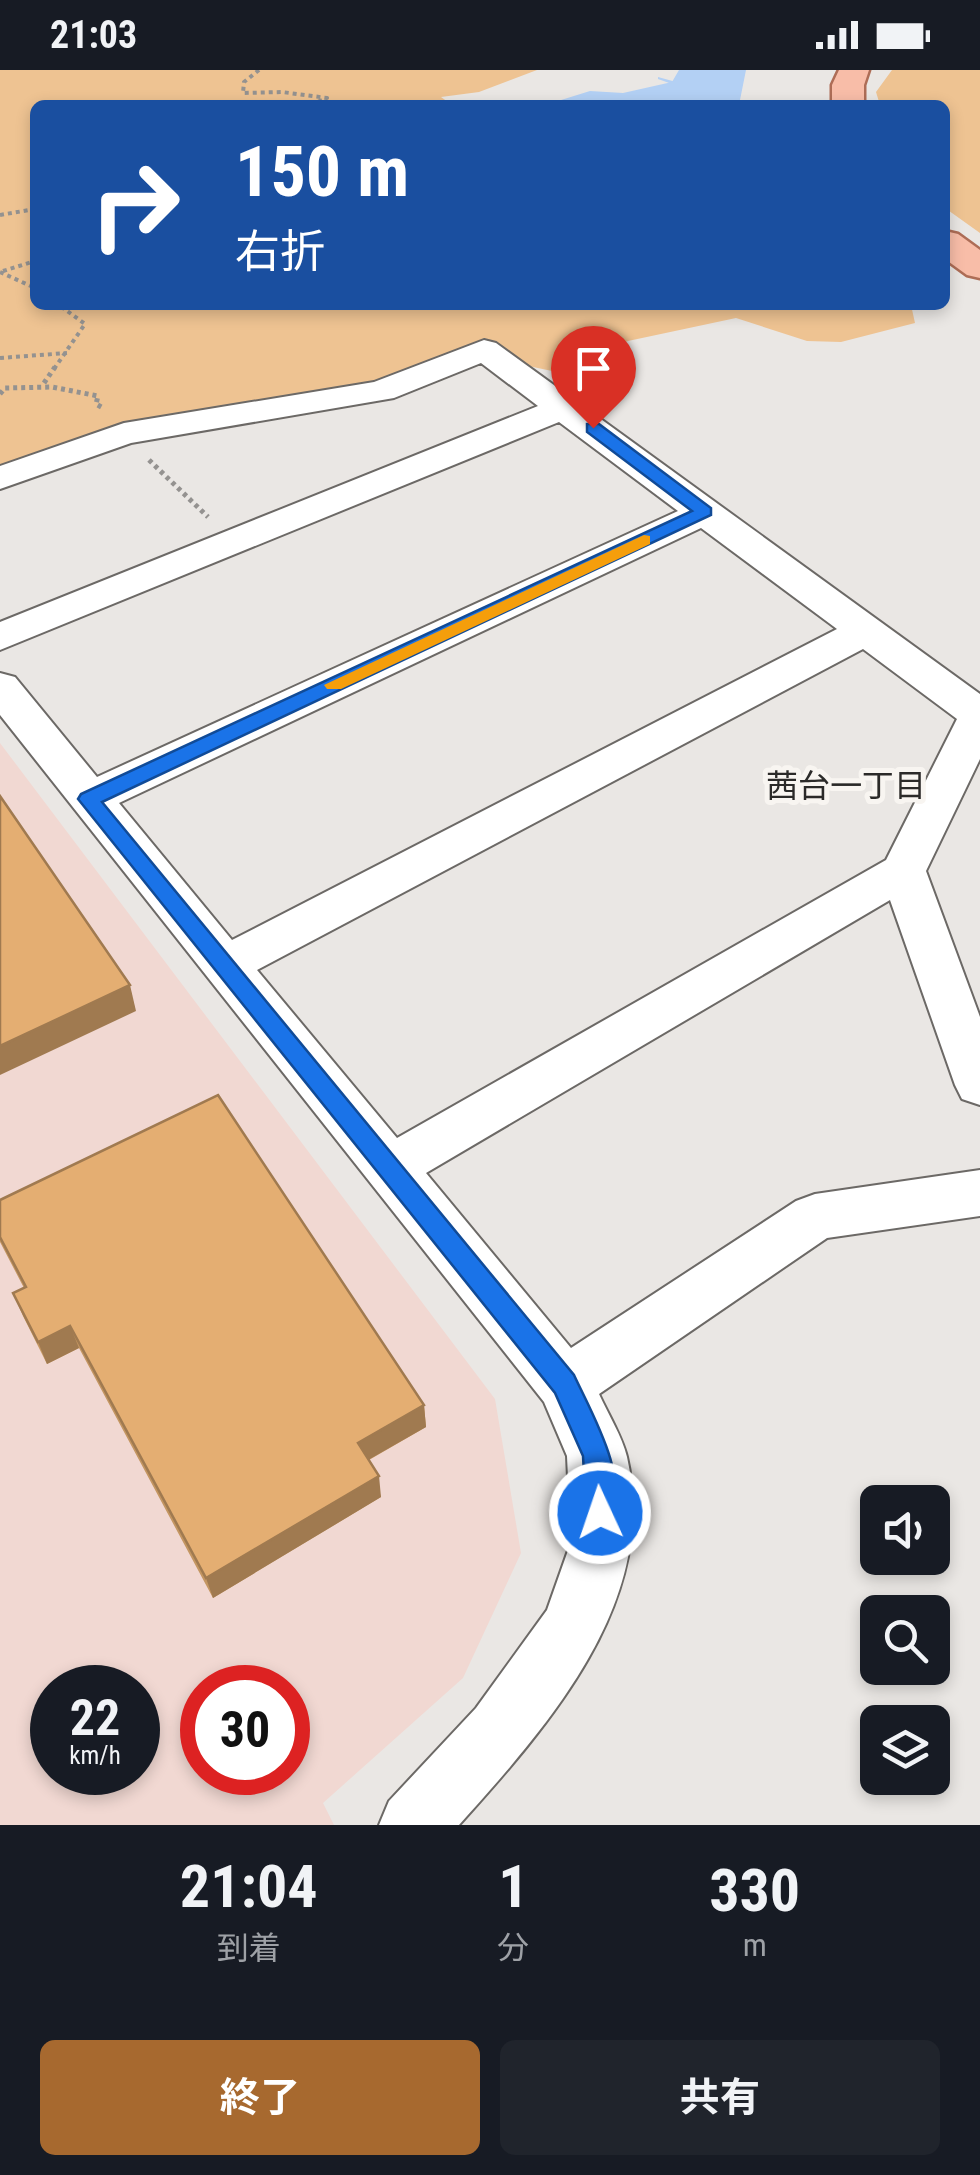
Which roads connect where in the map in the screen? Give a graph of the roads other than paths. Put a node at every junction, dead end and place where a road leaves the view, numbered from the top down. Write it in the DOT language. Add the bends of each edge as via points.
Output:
graph roads {
  1 [pos="854,70"];
  2 [pos="849,100"];
  3 [pos="950,246"];
  4 [pos="980,267"];
  5 [pos="565,407"];
  6 [pos="0,478"];
  7 [pos="705,512"];
  8 [pos="866,631"];
  9 [pos="0,637"];
  10 [pos="0,686"];
  11 [pos="980,716"];
  12 [pos="89,799"];
  13 [pos="903,871"];
  14 [pos="223,966"];
  15 [pos="980,1085"];
  16 [pos="388,1169"];
  17 [pos="980,1193"];
  18 [pos="564,1384"];
  19 [pos="413,1825"];
  1 -- 2 [label="main road"];
  3 -- 4 [label="main road"];
  5 -- 6 [label="street" via="484,350 382,391 124,434"];
  5 -- 7 [label="street"];
  5 -- 9 [label="street"];
  7 -- 8 [label="street"];
  7 -- 12 [label="street"];
  8 -- 11 [label="street"];
  8 -- 14 [label="street"];
  10 -- 12 [label="street"];
  11 -- 13 [label="street"];
  12 -- 14 [label="street"];
  13 -- 15 [label="street"];
  13 -- 16 [label="street"];
  14 -- 16 [label="street"];
  16 -- 18 [label="street"];
  17 -- 18 [label="street" via="815,1217"];
  18 -- 19 [label="street" via="597,1456 602,1542 572,1629 499,1732"];
}
